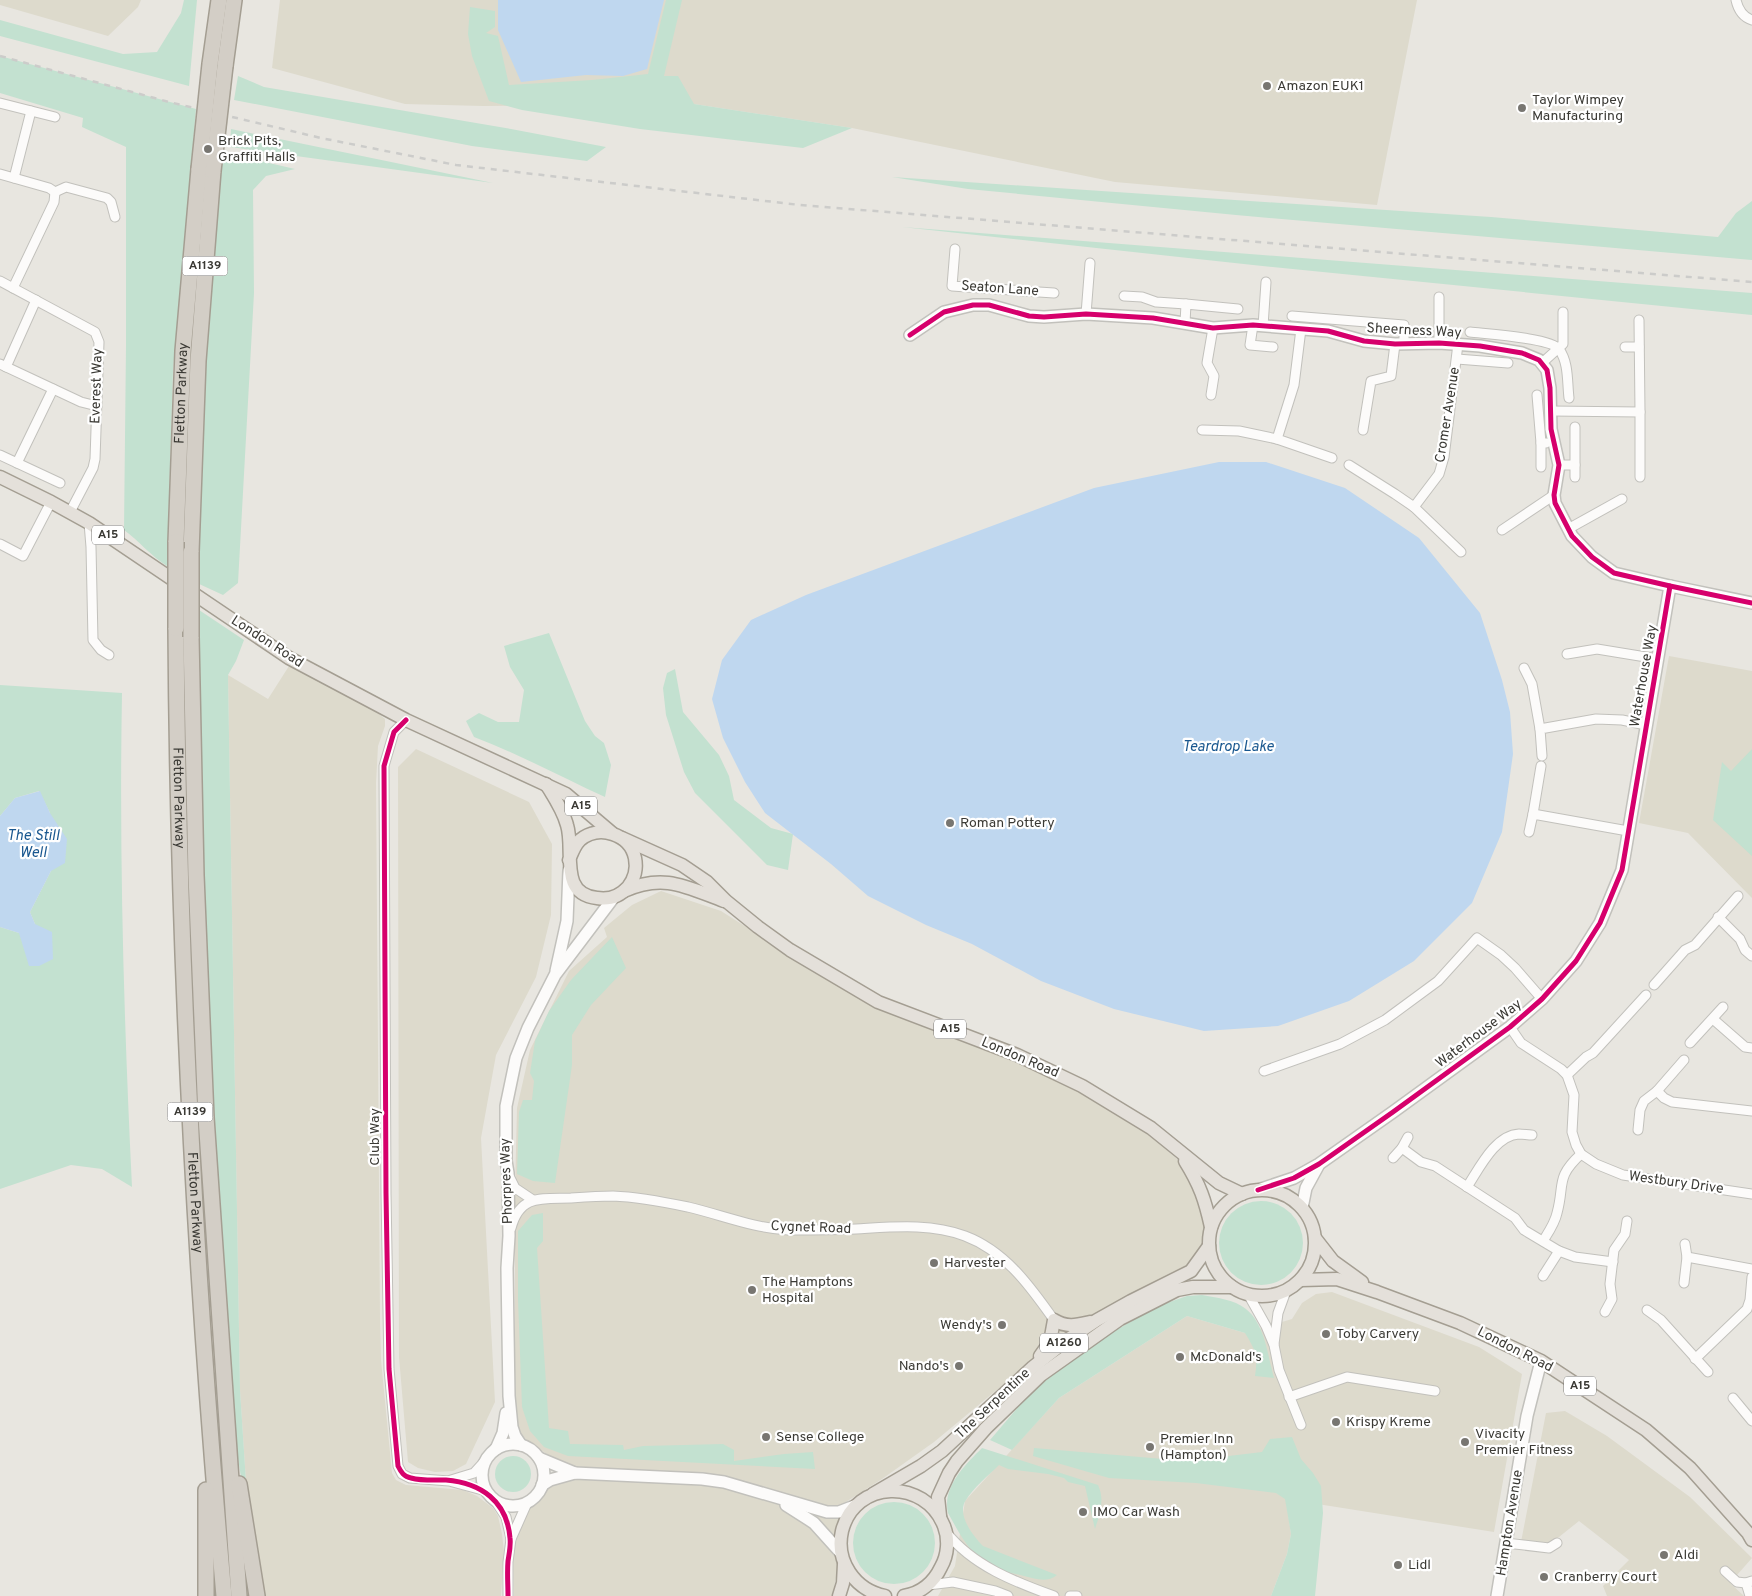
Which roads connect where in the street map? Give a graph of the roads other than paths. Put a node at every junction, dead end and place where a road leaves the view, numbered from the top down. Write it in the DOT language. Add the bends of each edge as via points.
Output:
graph roads {
  1 [pos="218,0"];
  2 [pos="234,0"];
  3 [pos="1736,0"];
  4 [pos="1752,20"];
  5 [pos="218,65"];
  6 [pos="0,103"];
  7 [pos="31,111"];
  8 [pos="55,117"];
  9 [pos="206,170"];
  10 [pos="0,174"];
  11 [pos="14,178"];
  12 [pos="55,192"];
  13 [pos="115,217"];
  14 [pos="955,249"];
  15 [pos="1090,263"];
  16 [pos="0,281"];
  17 [pos="1266,282"];
  18 [pos="13,288"];
  19 [pos="992,288"];
  20 [pos="1054,293"];
  21 [pos="1124,296"];
  22 [pos="1438,297"];
  23 [pos="36,300"];
  24 [pos="1186,304"];
  25 [pos="989,305"];
  26 [pos="1238,309"];
  27 [pos="1563,312"];
  28 [pos="1086,314"];
  29 [pos="1292,316"];
  30 [pos="1354,320"];
  31 [pos="1639,320"];
  32 [pos="1185,323"];
  33 [pos="1258,326"];
  34 [pos="1213,328"];
  35 [pos="1301,329"];
  36 [pos="1470,332"];
  37 [pos="910,335"];
  38 [pos="1351,337"];
  39 [pos="1439,343"];
  40 [pos="1399,344"];
  41 [pos="1458,344"];
  42 [pos="1273,347"];
  43 [pos="1558,347"];
  44 [pos="1625,347"];
  45 [pos="1639,347"];
  46 [pos="1457,359"];
  47 [pos="1508,363"];
  48 [pos="1542,363"];
  49 [pos="3,365"];
  50 [pos="53,389"];
  51 [pos="1211,395"];
  52 [pos="1537,395"];
  53 [pos="1569,398"];
  54 [pos="97,406"];
  55 [pos="1550,412"];
  56 [pos="1640,412"];
  57 [pos="1575,427"];
  58 [pos="1202,430"];
  59 [pos="1363,430"];
  60 [pos="1277,439"];
  61 [pos="1541,443"];
  62 [pos="1554,444"];
  63 [pos="0,455"];
  64 [pos="1332,458"];
  65 [pos="17,463"];
  66 [pos="1348,465"];
  67 [pos="1559,465"];
  68 [pos="1575,466"];
  69 [pos="1541,468"];
  70 [pos="1575,476"];
  71 [pos="1640,477"];
  72 [pos="3,480"];
  73 [pos="60,483"];
  74 [pos="1554,495"];
  75 [pos="1622,499"];
  76 [pos="51,502"];
  77 [pos="1414,507"];
  78 [pos="70,512"];
  79 [pos="89,523"];
  80 [pos="1502,530"];
  81 [pos="1568,530"];
  82 [pos="0,544"];
  83 [pos="1461,552"];
  84 [pos="1670,586"];
  85 [pos="1752,603"];
  86 [pos="1567,654"];
  87 [pos="109,655"];
  88 [pos="1658,659"];
  89 [pos="1524,668"];
  90 [pos="406,720"];
  91 [pos="1646,725"];
  92 [pos="1540,729"];
  93 [pos="546,784"];
  94 [pos="1533,814"];
  95 [pos="1628,831"];
  96 [pos="1529,832"];
  97 [pos="617,835"];
  98 [pos="569,865"];
  99 [pos="619,894"];
  100 [pos="1738,896"];
  101 [pos="726,902"];
  102 [pos="1718,917"];
  103 [pos="1752,956"];
  104 [pos="555,975"];
  105 [pos="1654,984"];
  106 [pos="1646,995"];
  107 [pos="1542,999"];
  108 [pos="1724,1008"];
  109 [pos="1714,1019"];
  110 [pos="1510,1027"];
  111 [pos="1690,1042"];
  112 [pos="1752,1048"];
  113 [pos="1684,1060"];
  114 [pos="1270,1072"];
  115 [pos="1567,1076"];
  116 [pos="1656,1091"];
  117 [pos="1752,1111"];
  118 [pos="1638,1130"];
  119 [pos="1532,1135"];
  120 [pos="1408,1138"];
  121 [pos="1402,1148"];
  122 [pos="1178,1151"];
  123 [pos="1581,1154"];
  124 [pos="1393,1158"];
  125 [pos="1319,1164"];
  126 [pos="507,1167"];
  127 [pos="1467,1187"];
  128 [pos="1258,1190"];
  129 [pos="1242,1194"];
  130 [pos="1752,1194"];
  131 [pos="533,1200"];
  132 [pos="1302,1208"];
  133 [pos="1627,1221"];
  134 [pos="1211,1227"];
  135 [pos="509,1236"];
  136 [pos="1315,1238"];
  137 [pos="1543,1241"];
  138 [pos="1685,1244"];
  139 [pos="1209,1246"];
  140 [pos="1559,1252"];
  141 [pos="1687,1256"];
  142 [pos="1612,1262"];
  143 [pos="507,1268"];
  144 [pos="1752,1269"];
  145 [pos="1544,1276"];
  146 [pos="1752,1277"];
  147 [pos="1301,1280"];
  148 [pos="1684,1283"];
  149 [pos="1232,1287"];
  150 [pos="1286,1291"];
  151 [pos="1377,1292"];
  152 [pos="1248,1294"];
  153 [pos="1647,1310"];
  154 [pos="1605,1312"];
  155 [pos="1054,1320"];
  156 [pos="1097,1320"];
  157 [pos="1274,1345"];
  158 [pos="1695,1359"];
  159 [pos="1541,1362"];
  160 [pos="1033,1367"];
  161 [pos="1708,1372"];
  162 [pos="222,1373"];
  163 [pos="206,1376"];
  164 [pos="1435,1391"];
  165 [pos="509,1396"];
  166 [pos="1289,1397"];
  167 [pos="1733,1398"];
  168 [pos="1749,1409"];
  169 [pos="1752,1421"];
  170 [pos="1301,1424"];
  171 [pos="521,1445"];
  172 [pos="496,1449"];
  173 [pos="539,1458"];
  174 [pos="484,1462"];
  175 [pos="576,1473"];
  176 [pos="449,1481"];
  177 [pos="542,1485"];
  178 [pos="486,1491"];
  179 [pos="757,1492"];
  180 [pos="873,1494"];
  181 [pos="496,1502"];
  182 [pos="527,1503"];
  183 [pos="857,1505"];
  184 [pos="940,1516"];
  185 [pos="946,1532"];
  186 [pos="1751,1536"];
  187 [pos="511,1539"];
  188 [pos="1506,1543"];
  189 [pos="1557,1543"];
  190 [pos="843,1559"];
  191 [pos="1725,1571"];
  192 [pos="1749,1582"];
  193 [pos="928,1585"];
  194 [pos="206,1596"];
  195 [pos="224,1596"];
  196 [pos="238,1596"];
  197 [pos="257,1596"];
  198 [pos="508,1596"];
  199 [pos="839,1596"];
  200 [pos="885,1596"];
  201 [pos="905,1596"];
  202 [pos="1008,1596"];
  203 [pos="1054,1596"];
  204 [pos="1070,1596"];
  205 [pos="1077,1596"];
  206 [pos="1497,1596"];
  207 [pos="1750,1596"];
  1 -- 5 [label="highway, Fletton Parkway / A1139" via="214,34"];
  2 -- 5 [label="highway, Fletton Parkway / A1139"];
  3 -- 4 [label="street" via="1738,8"];
  5 -- 9 [label="highway, Fletton Parkway / A1139, bridge"];
  6 -- 7 [label="street"];
  7 -- 8 [label="street"];
  7 -- 11 [label="street"];
  9 -- 162 [label="highway, Fletton Parkway / A1139, bridge" via="195,412 191,637 206,1117"];
  9 -- 163 [label="highway, Fletton Parkway / A1139, bridge" via="183,351 176,542 176,730 181,876"];
  10 -- 11 [label="street"];
  11 -- 12 [label="street"];
  12 -- 13 [label="street" via="66,187 107,198 112,202"];
  12 -- 18 [label="street" via="54,202"];
  14 -- 19 [label="street, Seaton Lane" via="952,286"];
  15 -- 28 [label="street"];
  16 -- 18 [label="street, Everest Way"];
  17 -- 33 [label="street"];
  18 -- 23 [label="street, Everest Way"];
  19 -- 20 [label="street, Seaton Lane"];
  19 -- 25 [label="street"];
  21 -- 24 [label="street"];
  22 -- 39 [label="street, Sheerness Way"];
  23 -- 49 [label="street"];
  23 -- 54 [label="street, Everest Way" via="95,332 99,342"];
  24 -- 26 [label="street"];
  24 -- 32 [label="street"];
  25 -- 28 [label="street, Sheerness Way" via="1028,316"];
  25 -- 37 [label="street, Sheerness Way" via="972,304 944,312"];
  27 -- 43 [label="street" via="1563,344"];
  28 -- 32 [label="street, Sheerness Way"];
  29 -- 30 [label="street, Sheerness Way"];
  30 -- 38 [label="street"];
  30 -- 40 [label="street, Sheerness Way" via="1404,325"];
  31 -- 45 [label="street"];
  32 -- 34 [label="street, Sheerness Way"];
  33 -- 34 [label="street, Sheerness Way"];
  33 -- 35 [label="street, Sheerness Way"];
  33 -- 42 [label="street" via="1250,345"];
  34 -- 51 [label="street" via="1207,363 1214,376"];
  35 -- 38 [label="street, Sheerness Way"];
  35 -- 60 [label="street" via="1294,385"];
  36 -- 43 [label="street" via="1545,341"];
  38 -- 40 [label="street, Sheerness Way"];
  39 -- 40 [label="street, Sheerness Way"];
  39 -- 41 [label="street, Sheerness Way"];
  40 -- 59 [label="street" via="1391,376 1371,381"];
  41 -- 46 [label="street, Cromer Avenue"];
  41 -- 48 [label="street, Sheerness Way" via="1522,354"];
  43 -- 48 [label="street"];
  43 -- 53 [label="street" via="1566,362"];
  44 -- 45 [label="street"];
  45 -- 56 [label="street"];
  46 -- 47 [label="street, Sheerness Way"];
  46 -- 77 [label="street, Cromer Avenue" via="1444,457 1439,474"];
  48 -- 55 [label="street" via="1549,379"];
  49 -- 50 [label="street"];
  50 -- 54 [label="street"];
  50 -- 65 [label="street"];
  52 -- 61 [label="street"];
  54 -- 78 [label="street, Everest Way" via="93,468"];
  55 -- 56 [label="street"];
  55 -- 62 [label="street"];
  56 -- 71 [label="street"];
  57 -- 68 [label="street"];
  58 -- 60 [label="street" via="1239,431"];
  60 -- 64 [label="street"];
  61 -- 62 [label="street"];
  61 -- 69 [label="street"];
  62 -- 67 [label="street"];
  63 -- 65 [label="street"];
  65 -- 73 [label="street"];
  66 -- 77 [label="street"];
  67 -- 68 [label="street"];
  67 -- 74 [label="street"];
  68 -- 70 [label="street"];
  72 -- 76 [label="main road, London Road / A15"];
  74 -- 80 [label="street"];
  74 -- 81 [label="street"];
  75 -- 81 [label="street"];
  76 -- 78 [label="main road, London Road / A15"];
  76 -- 82 [label="street" via="23,556"];
  77 -- 83 [label="street"];
  78 -- 79 [label="main road, London Road / A15"];
  79 -- 87 [label="street" via="93,640"];
  79 -- 90 [label="main road, London Road / A15" via="289,658"];
  81 -- 84 [label="street" via="1592,557 1614,573"];
  84 -- 85 [label="street"];
  84 -- 88 [label="street, Waterhouse Way"];
  86 -- 88 [label="street" via="1597,649"];
  88 -- 91 [label="street, Waterhouse Way"];
  89 -- 92 [label="street" via="1532,684"];
  90 -- 93 [label="main road, London Road / A15"];
  90 -- 176 [label="street, Club Way" via="394,732 384,766 389,1369 398,1466 402,1474 410,1478"];
  91 -- 92 [label="street" via="1596,719"];
  91 -- 95 [label="street, Waterhouse Way"];
  92 -- 94 [label="street" via="1542,761"];
  93 -- 97 [label="main road, London Road / A15" via="566,794"];
  93 -- 98 [label="main road, A15" via="561,807 567,824"];
  94 -- 95 [label="street"];
  94 -- 96 [label="street"];
  95 -- 107 [label="street, Waterhouse Way" via="1622,870 1600,923 1576,961"];
  97 -- 98 [label="main road, A15" via="601,832 580,840 573,849"];
  97 -- 99 [label="main road, A15" via="629,844 636,864 633,879"];
  97 -- 101 [label="main road, London Road / A15" via="682,865 707,882"];
  98 -- 99 [label="main road, A15" via="572,880 585,894 604,899"];
  98 -- 104 [label="street, Phorpres Way" via="567,922"];
  99 -- 101 [label="main road, London Road / A15" via="657,881 685,886"];
  99 -- 104 [label="street, Phorpres Way"];
  100 -- 102 [label="street"];
  101 -- 122 [label="main road, London Road / A15" via="790,950 878,1002 1017,1055 1082,1086 1151,1128"];
  102 -- 103 [label="street"];
  102 -- 105 [label="street" via="1695,945 1685,950"];
  104 -- 126 [label="street, Phorpres Way" via="516,1058 506,1106"];
  106 -- 115 [label="street" via="1614,1036"];
  107 -- 110 [label="street, Waterhouse Way"];
  107 -- 114 [label="street" via="1515,968 1477,938 1438,981 1385,1020 1340,1044"];
  108 -- 109 [label="street"];
  109 -- 111 [label="street"];
  109 -- 112 [label="street" via="1745,1047"];
  110 -- 115 [label="street" via="1521,1043"];
  110 -- 125 [label="street, Waterhouse Way"];
  113 -- 116 [label="street"];
  115 -- 123 [label="street" via="1574,1095 1572,1132"];
  116 -- 117 [label="street" via="1672,1102"];
  116 -- 118 [label="street" via="1644,1101"];
  119 -- 127 [label="street" via="1518,1134 1499,1142 1484,1154"];
  120 -- 121 [label="street"];
  121 -- 124 [label="street"];
  121 -- 127 [label="street"];
  122 -- 129 [label="main road, London Road / A15" via="1219,1184"];
  122 -- 134 [label="main road, London Road / A15" via="1198,1180"];
  123 -- 130 [label="street, Westbury Drive" via="1622,1175"];
  123 -- 137 [label="street" via="1562,1179 1557,1214"];
  125 -- 128 [label="street, Waterhouse Way" via="1294,1178"];
  125 -- 132 [label="street, Waterhouse Way" via="1306,1188"];
  126 -- 131 [label="street" via="515,1188"];
  126 -- 135 [label="street, Phorpres Way"];
  126 -- 143 [label="street" via="503,1200"];
  127 -- 137 [label="street" via="1515,1218 1524,1230"];
  128 -- 129 [label="main road"];
  128 -- 132 [label="main road" via="1275,1191"];
  129 -- 134 [label="main road" via="1229,1201"];
  131 -- 135 [label="street" via="519,1209"];
  131 -- 155 [label="street, Cygnet Road" via="614,1196 654,1200 743,1223 786,1230 912,1226 945,1229 987,1246 1008,1262"];
  132 -- 136 [label="main road" via="1311,1222"];
  133 -- 142 [label="street" via="1625,1234 1614,1250"];
  134 -- 139 [label="main road"];
  135 -- 143 [label="street, Phorpres Way"];
  136 -- 147 [label="main road" via="1314,1253"];
  136 -- 151 [label="main road, London Road / A15" via="1333,1261"];
  137 -- 140 [label="street"];
  138 -- 141 [label="street"];
  139 -- 149 [label="main road" via="1212,1262"];
  139 -- 156 [label="main road, The Serpentine / A1260" via="1192,1271"];
  140 -- 142 [label="street"];
  140 -- 145 [label="street"];
  141 -- 144 [label="street"];
  141 -- 148 [label="street"];
  142 -- 154 [label="street" via="1612,1299"];
  143 -- 165 [label="street, Phorpres Way"];
  146 -- 158 [label="street" via="1747,1309"];
  147 -- 150 [label="main road"];
  147 -- 151 [label="main road, London Road / A15" via="1337,1279"];
  149 -- 152 [label="main road"];
  149 -- 184 [label="main road, The Serpentine / A1260" via="1177,1290 1120,1319 1041,1375 957,1460 938,1497"];
  150 -- 152 [label="main road" via="1273,1295"];
  150 -- 157 [label="street" via="1278,1313"];
  151 -- 159 [label="main road, London Road / A15" via="1460,1323"];
  152 -- 157 [label="street"];
  153 -- 158 [label="street" via="1661,1320"];
  155 -- 156 [label="main road" via="1064,1326"];
  155 -- 160 [label="main road" via="1050,1342"];
  156 -- 160 [label="main road, The Serpentine / A1260"];
  157 -- 166 [label="street"];
  158 -- 161 [label="street"];
  159 -- 186 [label="main road, London Road / A15" via="1646,1430 1690,1468"];
  159 -- 188 [label="street, Hampton Avenue" via="1527,1416"];
  160 -- 180 [label="main road, The Serpentine / A1260" via="942,1451"];
  162 -- 196 [label="highway, Fletton Parkway / A1139"];
  162 -- 197 [label="highway"];
  163 -- 194 [label="highway"];
  163 -- 195 [label="highway, Fletton Parkway / A1139"];
  164 -- 166 [label="street" via="1346,1377"];
  165 -- 171 [label="street, Phorpres Way" via="512,1427"];
  165 -- 172 [label="street, Phorpres Way" via="503,1433"];
  166 -- 170 [label="street"];
  167 -- 168 [label="street"];
  168 -- 169 [label="street"];
  171 -- 172 [label="street"];
  171 -- 173 [label="street"];
  172 -- 174 [label="street"];
  173 -- 175 [label="street"];
  173 -- 177 [label="street" via="543,1466"];
  174 -- 176 [label="street, Club Way" via="474,1473"];
  174 -- 178 [label="street" via="482,1482"];
  175 -- 177 [label="street"];
  175 -- 179 [label="street" via="702,1479"];
  176 -- 178 [label="street, Club Way"];
  177 -- 182 [label="street"];
  178 -- 181 [label="street"];
  179 -- 183 [label="street" via="827,1512 840,1512"];
  179 -- 190 [label="street" via="793,1508 814,1522"];
  180 -- 183 [label="main road, The Serpentine"];
  180 -- 184 [label="main road" via="888,1491 910,1493 930,1504"];
  181 -- 182 [label="street" via="506,1506"];
  181 -- 187 [label="street" via="506,1517"];
  182 -- 187 [label="street"];
  183 -- 190 [label="main road" via="842,1532"];
  184 -- 185 [label="main road"];
  185 -- 193 [label="main road" via="944,1561"];
  185 -- 203 [label="street" via="974,1560"];
  187 -- 198 [label="street"];
  188 -- 189 [label="street" via="1549,1548"];
  188 -- 206 [label="street, Hampton Avenue"];
  190 -- 199 [label="main road" via="843,1583"];
  190 -- 200 [label="main road" via="852,1577 863,1588"];
  191 -- 192 [label="street" via="1737,1582"];
  192 -- 207 [label="street"];
  193 -- 201 [label="main road"];
  193 -- 202 [label="street" via="953,1582"];
  204 -- 205 [label="street"];
}
